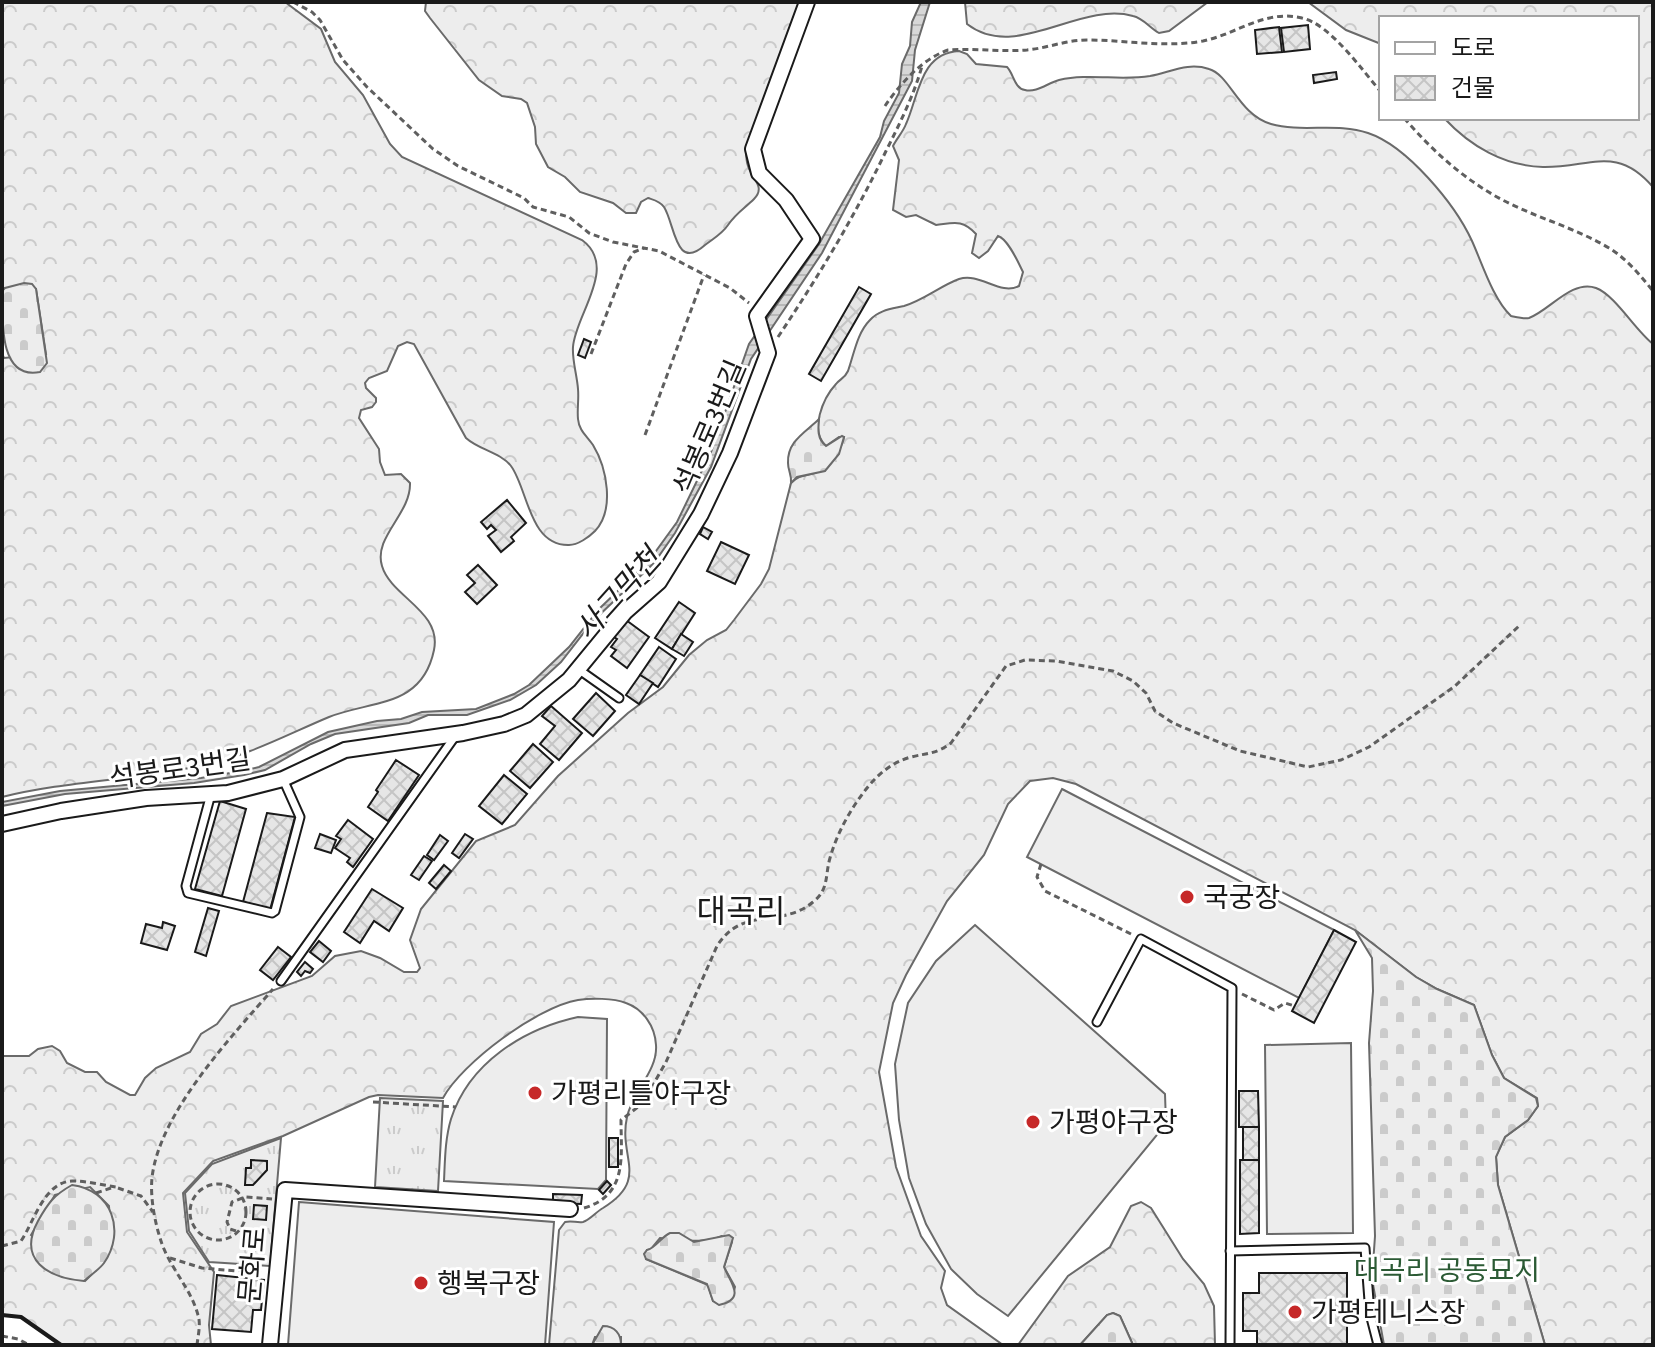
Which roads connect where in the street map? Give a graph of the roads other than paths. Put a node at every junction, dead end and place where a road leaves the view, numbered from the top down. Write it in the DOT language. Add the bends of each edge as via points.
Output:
graph roads {
  1 [pos="807,2"];
  2 [pos="578,669"];
  3 [pos="619,698"];
  4 [pos="456,735"];
  5 [pos="283,779"];
  6 [pos="211,794"];
  7 [pos="2,824"];
  8 [pos="281,981"];
  9 [pos="1097,1022"];
  10 [pos="570,1209"];
  11 [pos="1230,1251"];
  12 [pos="270,1345"];
  13 [pos="1230,1345"];
  14 [pos="1378,1345"];
  1 -- 2 [label="street, 석봉로3번길" via="753,149 759,173 786,200 812,239 757,316 768,353 701,514 659,582 625,612"];
  2 -- 3 [label="lane"];
  2 -- 4 [label="street, 석봉로3번길" via="526,715"];
  4 -- 5 [label="street, 석봉로3번길" via="345,750"];
  4 -- 8 [label="lane"];
  5 -- 6 [label="street, 석봉로3번길"];
  5 -- 6 [label="lane" via="299,825 275,911 267,914 188,893"];
  6 -- 7 [label="street, 석봉로3번길" via="146,798"];
  9 -- 11 [label="lane" via="1141,939 1232,988"];
  10 -- 12 [label="street, 문화로" via="284,1195"];
  11 -- 13 [label="lane"];
  11 -- 14 [label="lane" via="1365,1248"];
}
